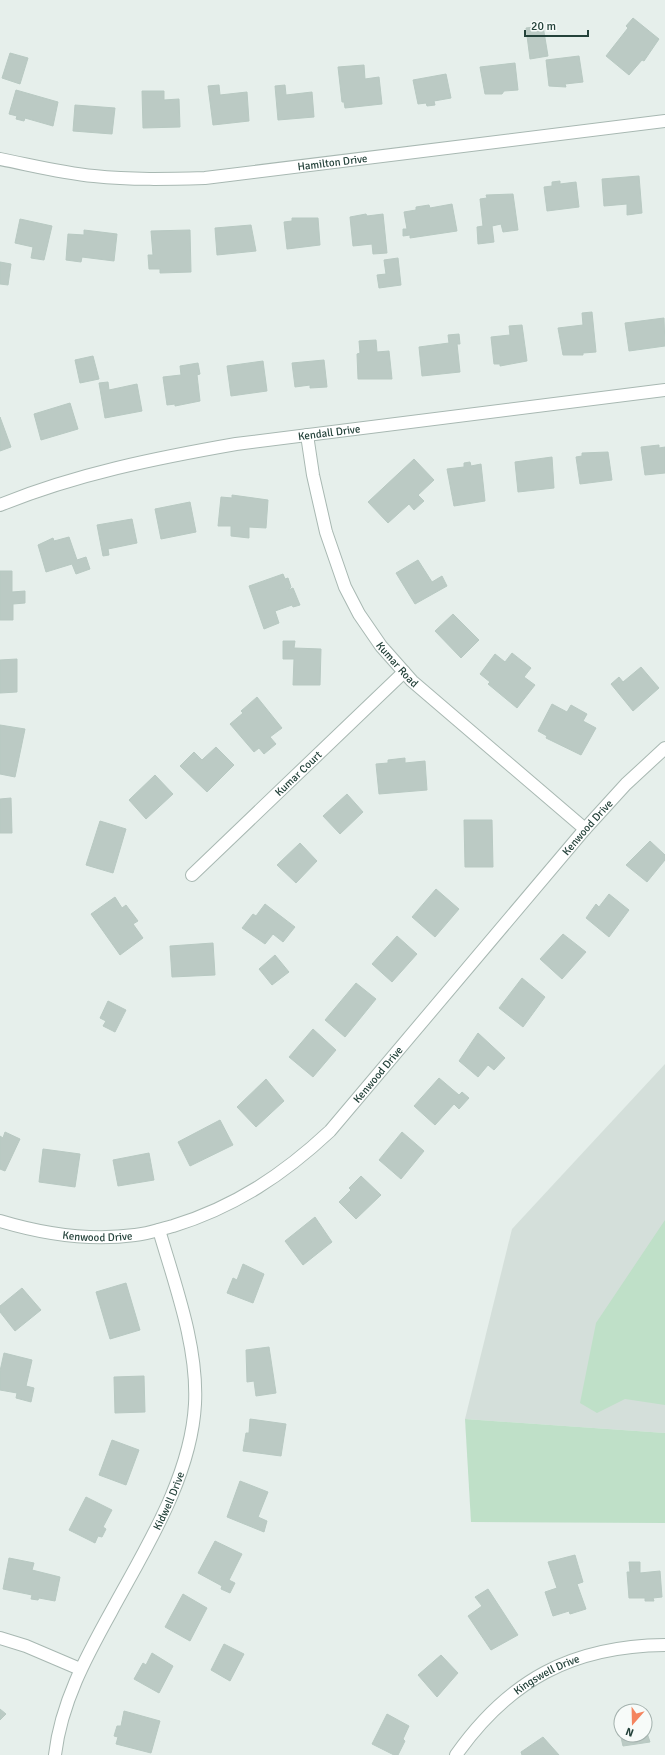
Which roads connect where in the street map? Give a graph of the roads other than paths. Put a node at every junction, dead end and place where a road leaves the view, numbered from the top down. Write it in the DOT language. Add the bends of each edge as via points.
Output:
graph roads {
  1 [pos="665,121"];
  2 [pos="0,158"];
  3 [pos="665,390"];
  4 [pos="307,436"];
  5 [pos="0,505"];
  6 [pos="404,672"];
  7 [pos="665,748"];
  8 [pos="585,829"];
  9 [pos="192,875"];
  10 [pos="0,1221"];
  11 [pos="159,1230"];
  12 [pos="0,1638"];
  13 [pos="665,1645"];
  14 [pos="80,1669"];
  15 [pos="55,1755"];
  16 [pos="456,1755"];
  1 -- 2 [label="street, Hamilton Drive" via="205,178 94,176 50,170"];
  3 -- 4 [label="street, Kendall Drive"];
  4 -- 5 [label="street, Kendall Drive" via="171,455 90,474"];
  4 -- 6 [label="street, Kumar Road" via="326,532 345,587 359,614 381,646"];
  6 -- 8 [label="street, Kumar Road"];
  6 -- 9 [label="street, Kumar Court"];
  7 -- 8 [label="street, Kenwood Drive" via="626,784"];
  8 -- 11 [label="street, Kenwood Drive" via="330,1130 306,1154 273,1179 230,1204"];
  10 -- 11 [label="street, Kenwood Drive" via="61,1234 94,1236 135,1235"];
  11 -- 14 [label="street, Kidwell Drive" via="185,1319 193,1361 195,1404 192,1429 182,1470 166,1509"];
  12 -- 14 [label="street"];
  13 -- 16 [label="street, Kingswell Drive" via="637,1645 610,1649 576,1658 544,1672 515,1691 488,1714"];
  14 -- 15 [label="street, Kidwell Drive" via="65,1710"];
}
